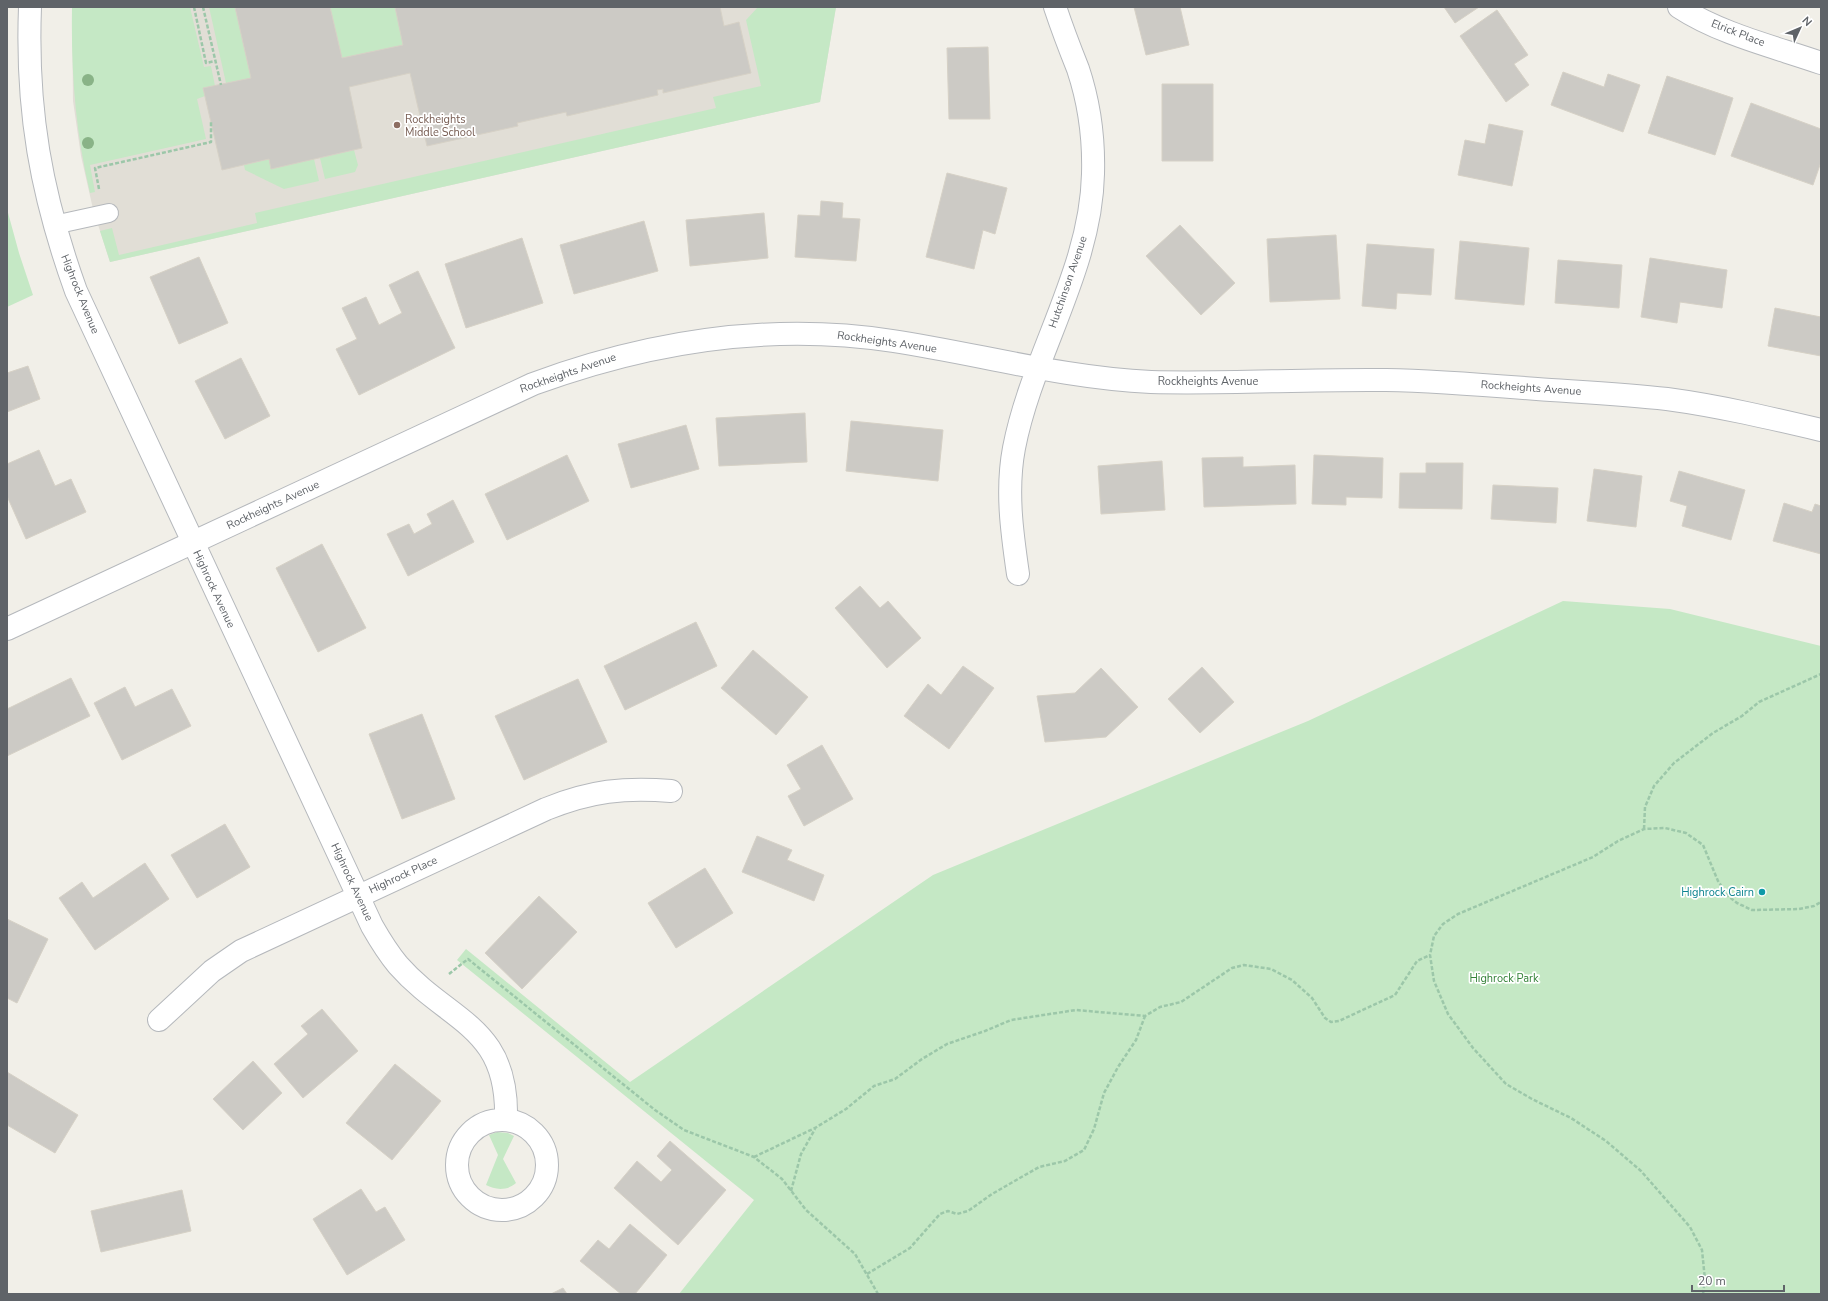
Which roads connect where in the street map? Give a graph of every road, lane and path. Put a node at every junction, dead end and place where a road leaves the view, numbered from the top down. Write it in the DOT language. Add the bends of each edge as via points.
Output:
graph roads {
  1 [pos="30,7"];
  2 [pos="194,7"];
  3 [pos="203,7"];
  4 [pos="1055,7"];
  5 [pos="1679,7"];
  6 [pos="216,61"];
  7 [pos="1821,63"];
  8 [pos="221,84"];
  9 [pos="211,122"];
  10 [pos="100,195"];
  11 [pos="109,213"];
  12 [pos="54,225"];
  13 [pos="1036,368"];
  14 [pos="1821,430"];
  15 [pos="193,542"];
  16 [pos="1018,574"];
  17 [pos="7,630"];
  18 [pos="1821,674"];
  19 [pos="672,791"];
  20 [pos="1644,829"];
  21 [pos="358,896"];
  22 [pos="1821,902"];
  23 [pos="1430,955"];
  24 [pos="428,991"];
  25 [pos="1145,1016"];
  26 [pos="159,1020"];
  27 [pos="506,1120"];
  28 [pos="815,1128"];
  29 [pos="754,1157"];
  30 [pos="791,1191"];
  31 [pos="867,1274"];
  32 [pos="878,1294"];
  33 [pos="1703,1294"];
  1 -- 12 [label="street, Highrock Avenue" via="32,108 41,172"];
  2 -- 6 [label="path" via="206,63"];
  3 -- 6 [label="path"];
  4 -- 13 [label="street, Hutchinson Avenue" via="1087,105 1092,139 1093,174 1090,209 1083,243"];
  5 -- 7 [label="street, Elrick Place" via="1725,30"];
  6 -- 8 [label="path"];
  9 -- 10 [label="path" via="210,142 95,168"];
  11 -- 12 [label="lane"];
  12 -- 15 [label="street, Highrock Avenue" via="74,285 93,329"];
  13 -- 14 [label="street, Rockheights Avenue" via="1150,382 1430,381 1628,396 1704,404"];
  13 -- 15 [label="street, Rockheights Avenue" via="890,340 818,334 774,334 709,339 637,351 567,371 533,384"];
  13 -- 16 [label="street, Hutchinson Avenue" via="1014,449 1009,490"];
  15 -- 17 [label="street, Rockheights Avenue"];
  15 -- 21 [label="street, Highrock Avenue"];
  18 -- 20 [label="path" via="1759,702 1742,716 1713,732 1674,763 1654,786 1645,807"];
  19 -- 21 [label="street, Highrock Place" via="601,791 573,798"];
  20 -- 22 [label="path" via="1665,828 1686,833 1703,845 1718,881 1728,896 1752,910 1799,909"];
  20 -- 23 [label="path" via="1593,857 1458,914 1444,924 1434,936"];
  21 -- 24 [label="street, Highrock Avenue" via="384,946 398,965"];
  21 -- 26 [label="street, Highrock Place" via="226,960"];
  23 -- 25 [label="path" via="1417,961 1395,995 1339,1021 1331,1022 1325,1018 1312,998 1292,980 1271,969 1244,965 1232,968 1181,1002 1160,1008"];
  23 -- 33 [label="path" via="1434,981 1448,1014 1473,1048 1506,1084 1571,1118 1606,1141 1640,1171 1690,1227 1702,1250 1705,1280"];
  24 -- 27 [label="street, Highrock Avenue" via="467,1022 485,1041 497,1062 504,1086"];
  24 -- 29 [label="path" via="468,959 655,1110 684,1130"];
  25 -- 28 [label="path" via="1076,1010 1011,1020 947,1044 894,1080 874,1086 846,1109"];
  25 -- 31 [label="path" via="1136,1040 1104,1093 1094,1129 1084,1150 1065,1161 1039,1168 992,1194 968,1211 957,1214 948,1211 940,1214 910,1248"];
  27 -- 27 [label="street" via="491,1121 477,1127 466,1137 459,1150 457,1164 459,1179 465,1192 476,1202 489,1208 504,1210 519,1207 531,1199 541,1187 546,1174 542,1144 533,1132 520,1124"];
  28 -- 29 [label="path"];
  28 -- 30 [label="path" via="801,1154"];
  29 -- 30 [label="path" via="782,1179"];
  30 -- 31 [label="path" via="806,1210 855,1254"];
  31 -- 32 [label="path"];
}
